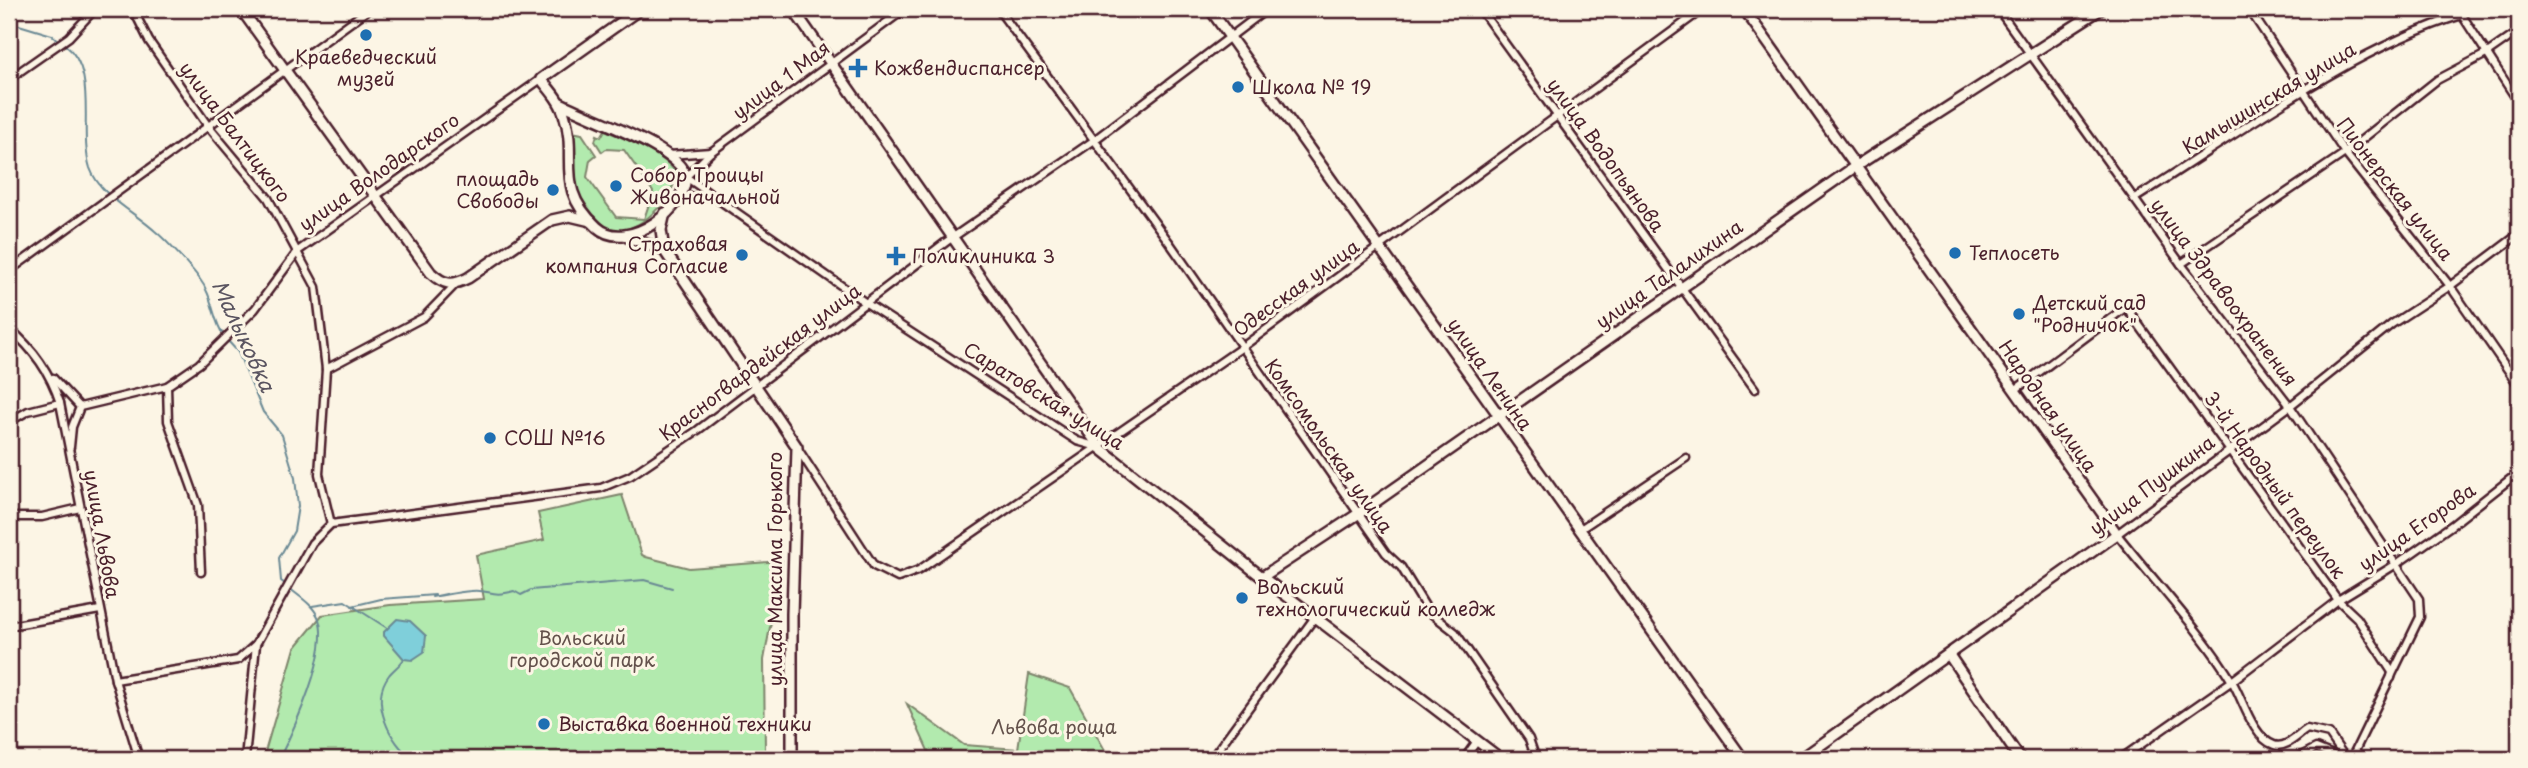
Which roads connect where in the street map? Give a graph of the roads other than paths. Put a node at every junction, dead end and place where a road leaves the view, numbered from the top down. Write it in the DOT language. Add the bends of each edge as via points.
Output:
graph roads {
  1 [pos="95,9"];
  2 [pos="133,9"];
  3 [pos="241,9"];
  4 [pos="369,9"];
  5 [pos="639,9"];
  6 [pos="793,9"];
  7 [pos="905,9"];
  8 [pos="998,9"];
  9 [pos="1210,9"];
  10 [pos="1267,9"];
  11 [pos="1480,9"];
  12 [pos="1703,9"];
  13 [pos="1744,9"];
  14 [pos="1998,9"];
  15 [pos="2101,9"];
  16 [pos="2249,9"];
  17 [pos="2460,12"];
  18 [pos="2519,32"];
  19 [pos="1230,37"];
  20 [pos="2486,54"];
  21 [pos="2032,55"];
  22 [pos="831,62"];
  23 [pos="285,70"];
  24 [pos="9,79"];
  25 [pos="541,79"];
  26 [pos="2303,93"];
  27 [pos="559,102"];
  28 [pos="2519,103"];
  29 [pos="587,116"];
  30 [pos="1557,118"];
  31 [pos="208,126"];
  32 [pos="567,128"];
  33 [pos="1093,141"];
  34 [pos="711,152"];
  35 [pos="2345,153"];
  36 [pos="669,155"];
  37 [pos="1856,166"];
  38 [pos="686,177"];
  39 [pos="377,197"];
  40 [pos="709,197"];
  41 [pos="680,198"];
  42 [pos="2134,199"];
  43 [pos="665,213"];
  44 [pos="591,221"];
  45 [pos="2519,234"];
  46 [pos="627,237"];
  47 [pos="954,237"];
  48 [pos="1380,246"];
  49 [pos="664,250"];
  50 [pos="298,251"];
  51 [pos="2181,264"];
  52 [pos="9,271"];
  53 [pos="455,285"];
  54 [pos="2450,286"];
  55 [pos="1681,287"];
  56 [pos="866,303"];
  57 [pos="9,328"];
  58 [pos="1241,348"];
  59 [pos="326,369"];
  60 [pos="51,377"];
  61 [pos="167,386"];
  62 [pos="2519,386"];
  63 [pos="755,388"];
  64 [pos="1755,389"];
  65 [pos="2015,390"];
  66 [pos="60,403"];
  67 [pos="2290,405"];
  68 [pos="80,407"];
  69 [pos="1497,416"];
  70 [pos="9,422"];
  71 [pos="69,447"];
  72 [pos="797,447"];
  73 [pos="1100,448"];
  74 [pos="2231,448"];
  75 [pos="1686,458"];
  76 [pos="2519,472"];
  77 [pos="80,508"];
  78 [pos="1358,514"];
  79 [pos="9,517"];
  80 [pos="331,524"];
  81 [pos="1579,530"];
  82 [pos="2117,534"];
  83 [pos="2398,563"];
  84 [pos="201,572"];
  85 [pos="1262,577"];
  86 [pos="2338,600"];
  87 [pos="100,610"];
  88 [pos="1314,617"];
  89 [pos="9,626"];
  90 [pos="256,644"];
  91 [pos="1949,655"];
  92 [pos="115,680"];
  93 [pos="2232,681"];
  94 [pos="2390,683"];
  95 [pos="1477,741"];
  96 [pos="139,759"];
  97 [pos="245,759"];
  98 [pos="792,759"];
  99 [pos="1211,759"];
  100 [pos="1464,759"];
  101 [pos="1501,759"];
  102 [pos="1536,759"];
  103 [pos="1743,759"];
  104 [pos="1801,759"];
  105 [pos="2020,759"];
  106 [pos="2120,759"];
  107 [pos="2295,759"];
  108 [pos="2347,759"];
  1 -- 24 [label="street" via="69,37"];
  2 -- 31 [label="street, улица Балтицкого" via="149,41"];
  3 -- 23 [label="street"];
  4 -- 23 [label="street"];
  5 -- 25 [label="street, улица Володарского"];
  6 -- 22 [label="street"];
  7 -- 22 [label="street, улица 1 Мая"];
  8 -- 33 [label="street, Комсомольская улица"];
  9 -- 19 [label="street, улица Ленина"];
  10 -- 19 [label="street, Красногвардейская улица"];
  11 -- 30 [label="street, улица Водопьянова"];
  12 -- 30 [label="street, Одесская улица"];
  13 -- 37 [label="street, Народная улица"];
  14 -- 21 [label="street, улица Здравоохранения"];
  15 -- 21 [label="street, улица Талалихина"];
  16 -- 26 [label="street, Пионерская улица"];
  17 -- 20 [label="street"];
  17 -- 26 [label="street, Камышинская улица" via="2424,26"];
  18 -- 20 [label="street"];
  19 -- 33 [label="street, Красногвардейская улица"];
  19 -- 48 [label="street, улица Ленина"];
  20 -- 28 [label="street"];
  20 -- 35 [label="street" via="2437,80"];
  21 -- 37 [label="street, улица Талалихина"];
  21 -- 42 [label="street, улица Здравоохранения"];
  22 -- 34 [label="street, улица 1 Мая"];
  22 -- 47 [label="street"];
  23 -- 31 [label="street"];
  23 -- 39 [label="street"];
  25 -- 27 [label="street"];
  25 -- 39 [label="street, улица Володарского"];
  26 -- 35 [label="street, Пионерская улица"];
  26 -- 42 [label="street, Камышинская улица"];
  27 -- 29 [label="street"];
  27 -- 32 [label="street"];
  29 -- 32 [label="street"];
  29 -- 36 [label="street"];
  30 -- 48 [label="street, Одесская улица"];
  30 -- 55 [label="street, улица Водопьянова"];
  31 -- 50 [label="street, улица Балтицкого" via="268,198"];
  31 -- 52 [label="street"];
  32 -- 44 [label="street" via="571,190"];
  33 -- 47 [label="street, Красногвардейская улица"];
  33 -- 58 [label="street, Комсомольская улица"];
  34 -- 36 [label="street"];
  34 -- 38 [label="street, улица 1 Мая"];
  35 -- 51 [label="street"];
  35 -- 54 [label="street, Пионерская улица"];
  36 -- 38 [label="street"];
  37 -- 55 [label="street, улица Талалихина"];
  37 -- 65 [label="street, Народная улица"];
  38 -- 40 [label="street, Саратовская улица"];
  38 -- 41 [label="street"];
  39 -- 50 [label="street, улица Володарского"];
  39 -- 53 [label="street" via="431,273 441,283"];
  40 -- 41 [label="street"];
  40 -- 56 [label="street, Саратовская улица"];
  41 -- 43 [label="street"];
  42 -- 51 [label="street, улица Здравоохранения"];
  43 -- 46 [label="street"];
  43 -- 49 [label="street" via="661,230"];
  44 -- 46 [label="street" via="607,234"];
  44 -- 53 [label="street" via="570,216 552,220"];
  45 -- 54 [label="street, улица Пушкина"];
  46 -- 49 [label="street"];
  47 -- 56 [label="street, Красногвардейская улица"];
  47 -- 73 [label="street"];
  48 -- 58 [label="street, Одесская улица"];
  48 -- 69 [label="street, улица Ленина"];
  49 -- 63 [label="street, улица Максима Горького"];
  50 -- 59 [label="street, улица Балтицкого" via="316,287"];
  50 -- 61 [label="street, улица Володарского" via="255,309 198,364"];
  51 -- 67 [label="street, улица Здравоохранения"];
  53 -- 59 [label="street" via="424,317"];
  54 -- 62 [label="street, Пионерская улица"];
  54 -- 67 [label="street, улица Пушкина" via="2392,324"];
  55 -- 64 [label="street, улица Водопьянова"];
  55 -- 69 [label="street, улица Талалихина"];
  56 -- 63 [label="street, Красногвардейская улица"];
  56 -- 73 [label="street, Саратовская улица" via="1077,441"];
  57 -- 60 [label="street, улица Львова"];
  58 -- 73 [label="street, Одесская улица"];
  58 -- 78 [label="street, Комсомольская улица"];
  59 -- 80 [label="street, улица Балтицкого" via="319,474"];
  60 -- 66 [label="street, улица Львова"];
  60 -- 68 [label="street"];
  61 -- 68 [label="street, улица Володарского"];
  61 -- 84 [label="street" via="168,421 198,505"];
  63 -- 72 [label="street, улица Максима Горького"];
  63 -- 80 [label="street, Красногвардейская улица" via="630,477 601,488"];
  65 -- 74 [label="street, 3-й Народный переулок" via="2126,307"];
  65 -- 82 [label="street, Народная улица"];
  66 -- 70 [label="street" via="28,411"];
  66 -- 71 [label="street, улица Львова"];
  67 -- 74 [label="street, улица Пушкина"];
  67 -- 83 [label="street, улица Здравоохранения"];
  68 -- 71 [label="street"];
  69 -- 78 [label="street, улица Талалихина"];
  69 -- 81 [label="street, улица Ленина"];
  71 -- 77 [label="street, улица Львова"];
  72 -- 73 [label="street, Одесская улица" via="874,566 898,578 936,559"];
  72 -- 98 [label="street, улица Максима Горького"];
  73 -- 85 [label="street, Саратовская улица"];
  74 -- 82 [label="street, улица Пушкина"];
  74 -- 86 [label="street, 3-й Народный переулок"];
  75 -- 81 [label="street"];
  76 -- 83 [label="street, улица Егорова"];
  77 -- 79 [label="street" via="42,517"];
  77 -- 87 [label="street, улица Львова"];
  78 -- 85 [label="street, улица Талалихина"];
  78 -- 102 [label="street, Комсомольская улица" via="1401,567 1419,601 1455,632 1529,739"];
  80 -- 90 [label="street" via="312,543"];
  81 -- 103 [label="street, улица Ленина"];
  82 -- 91 [label="street, улица Пушкина"];
  82 -- 93 [label="street, Народная улица"];
  83 -- 86 [label="street, улица Егорова"];
  83 -- 94 [label="street, улица Здравоохранения" via="2419,599 2420,617"];
  85 -- 88 [label="street, Саратовская улица"];
  86 -- 93 [label="street, улица Егорова"];
  86 -- 94 [label="street, 3-й Народный переулок" via="2377,648 2392,672"];
  87 -- 89 [label="street"];
  87 -- 92 [label="street, улица Львова"];
  88 -- 95 [label="street, Саратовская улица"];
  88 -- 99 [label="street"];
  90 -- 92 [label="street" via="238,660"];
  90 -- 97 [label="street"];
  91 -- 104 [label="street, улица Пушкина"];
  91 -- 105 [label="street"];
  92 -- 96 [label="street, улица Львова"];
  93 -- 106 [label="street, улица Егорова"];
  93 -- 108 [label="street, Народная улица" via="2258,731 2275,745 2285,745 2307,729 2329,734"];
  94 -- 108 [label="street"];
  95 -- 100 [label="street"];
  95 -- 101 [label="street, Саратовская улица"];
  107 -- 108 [label="street" via="2316,748"];
}
